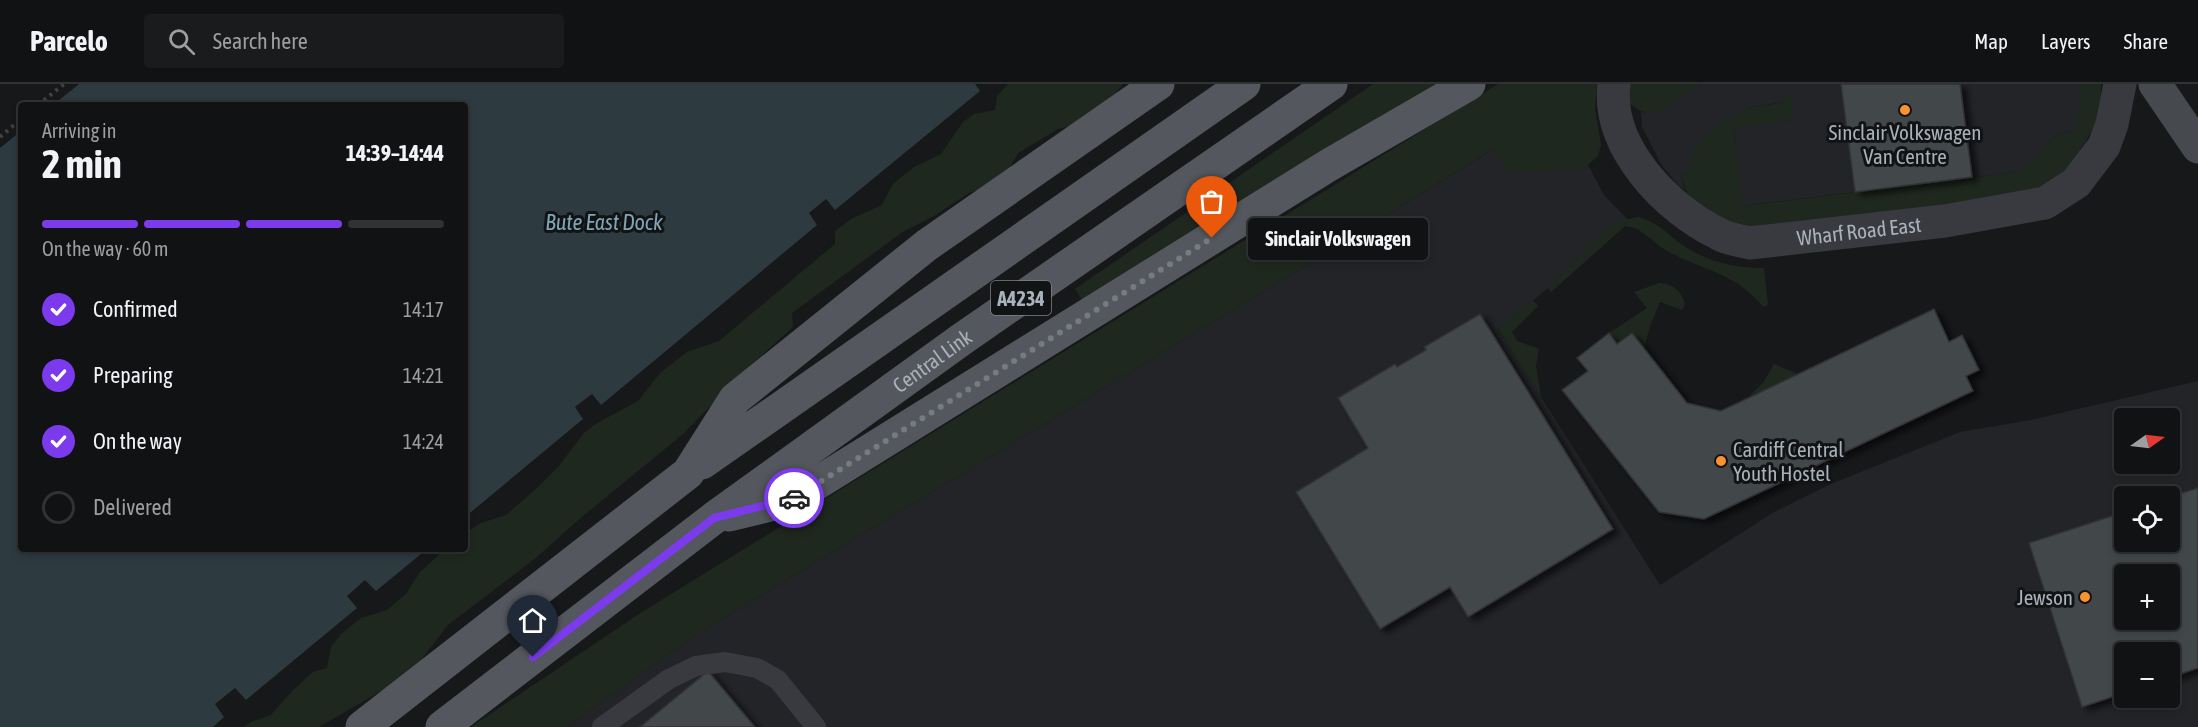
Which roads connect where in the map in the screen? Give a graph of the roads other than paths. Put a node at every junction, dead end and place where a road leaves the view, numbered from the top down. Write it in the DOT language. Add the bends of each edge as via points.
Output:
graph roads {
  1 [pos="1158,84"];
  2 [pos="1244,84"];
  3 [pos="1331,84"];
  4 [pos="1469,84"];
  5 [pos="1614,84"];
  6 [pos="2120,84"];
  7 [pos="2155,84"];
  8 [pos="2198,147"];
  9 [pos="688,473"];
  10 [pos="714,518"];
  11 [pos="362,727"];
  12 [pos="442,727"];
  13 [pos="602,727"];
  14 [pos="816,727"];
  1 -- 9 [label="main road" via="927,245 735,399"];
  2 -- 9 [label="main road, A4234"];
  3 -- 10 [label="main road, Central Link / A4234" via="962,339"];
  4 -- 10 [label="main road" via="1329,165 790,501"];
  5 -- 6 [label="street, Wharf Road East" via="1618,126 1650,183 1694,220 1721,236 1750,243 1945,221 2045,203 2076,183 2104,146"];
  7 -- 8 [label="street"];
  9 -- 11 [label="main road, A4234"];
  10 -- 12 [label="main road, A4234"];
  13 -- 14 [label="lane" via="669,679 696,666 725,662 757,668 778,680"];
}
